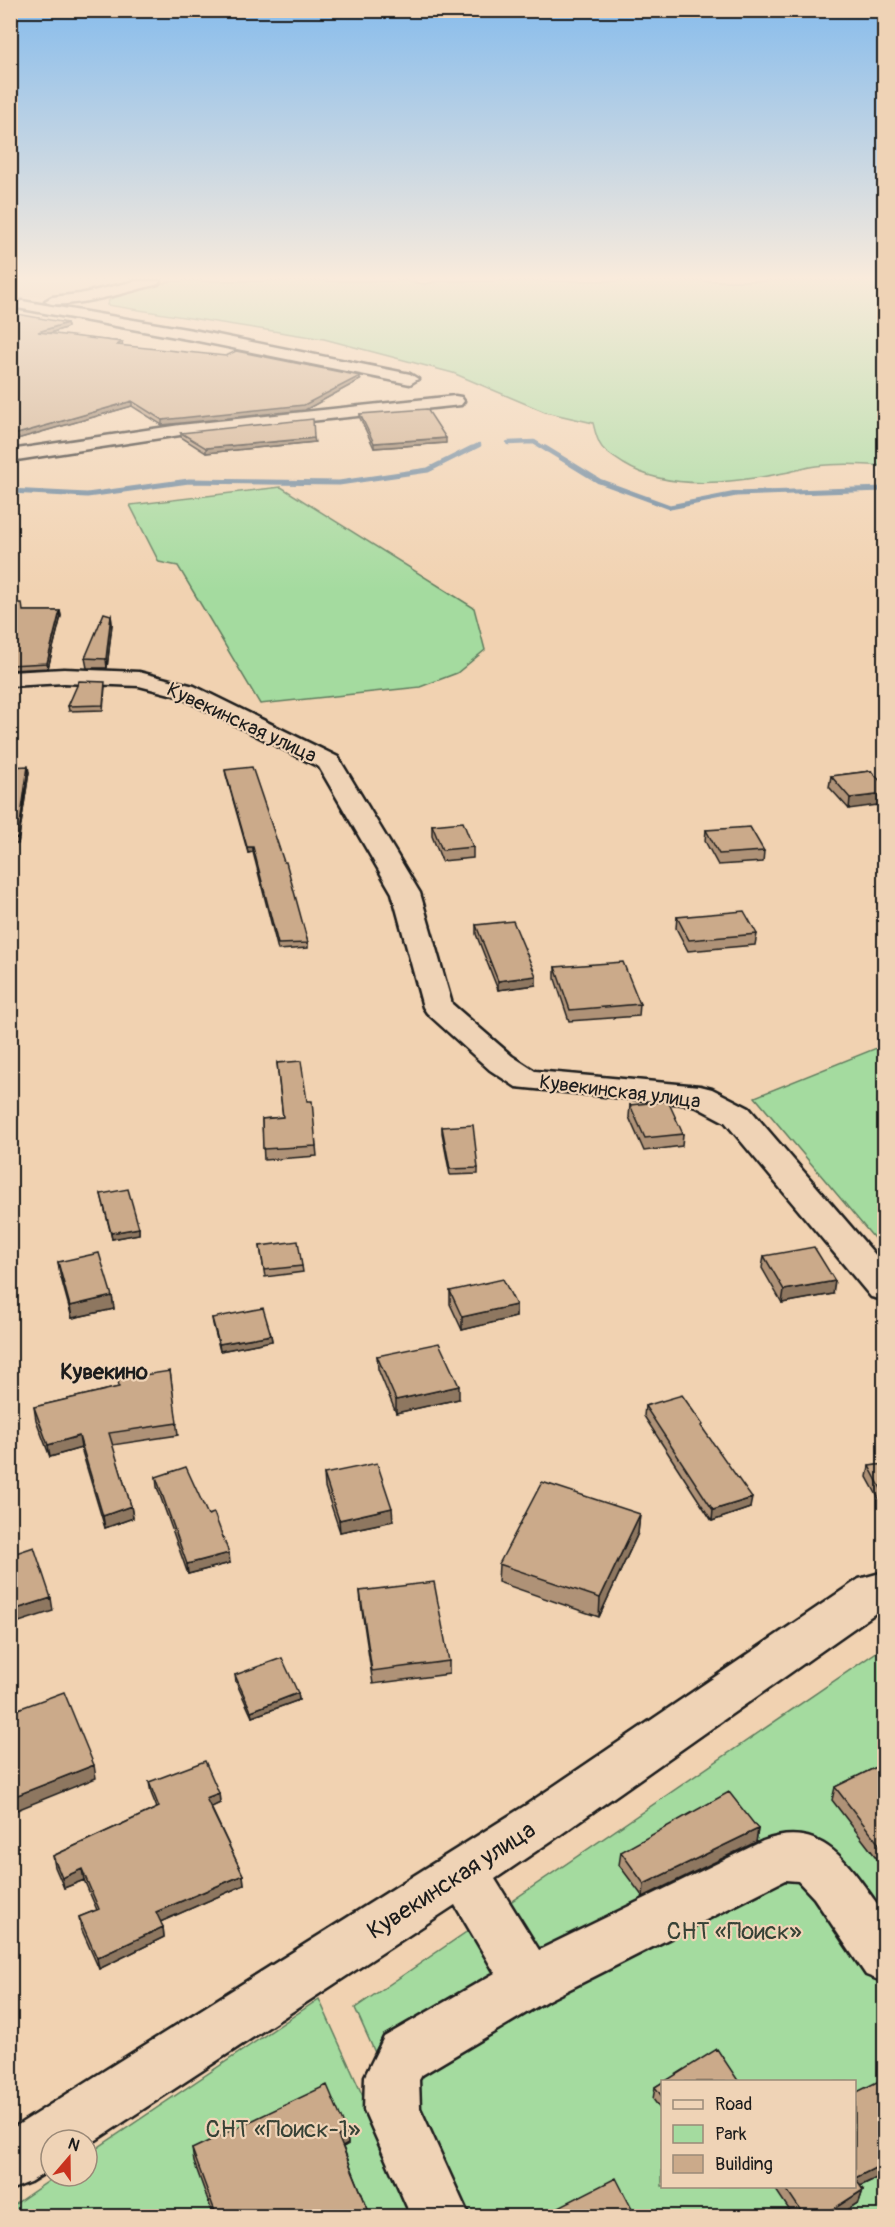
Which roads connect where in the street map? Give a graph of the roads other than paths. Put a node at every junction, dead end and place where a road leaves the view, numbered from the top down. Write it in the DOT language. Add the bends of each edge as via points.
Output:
graph roads {
  1 [pos="431,386"];
  2 [pos="455,401"];
  3 [pos="474,410"];
  4 [pos="10,456"];
  5 [pos="10,679"];
  6 [pos="885,1288"];
  7 [pos="885,1589"];
  8 [pos="463,1872"];
  9 [pos="885,1958"];
  10 [pos="529,1982"];
  11 [pos="10,2162"];
  12 [pos="440,2217"];
  1 -- 2 [label="street"];
  2 -- 3 [label="street"];
  2 -- 4 [label="street" via="180,430"];
  5 -- 6 [label="street, Кувекинская улица" via="139,679 186,691 329,762 406,893 438,1007 526,1080 700,1096 737,1115"];
  7 -- 8 [label="street, Кувекинская улица" via="874,1591"];
  8 -- 10 [label="street"];
  8 -- 11 [label="street, Кувекинская улица"];
  9 -- 10 [label="street" via="832,1882 810,1860 781,1857"];
  10 -- 12 [label="street" via="403,2055 392,2076 392,2110"];
}
